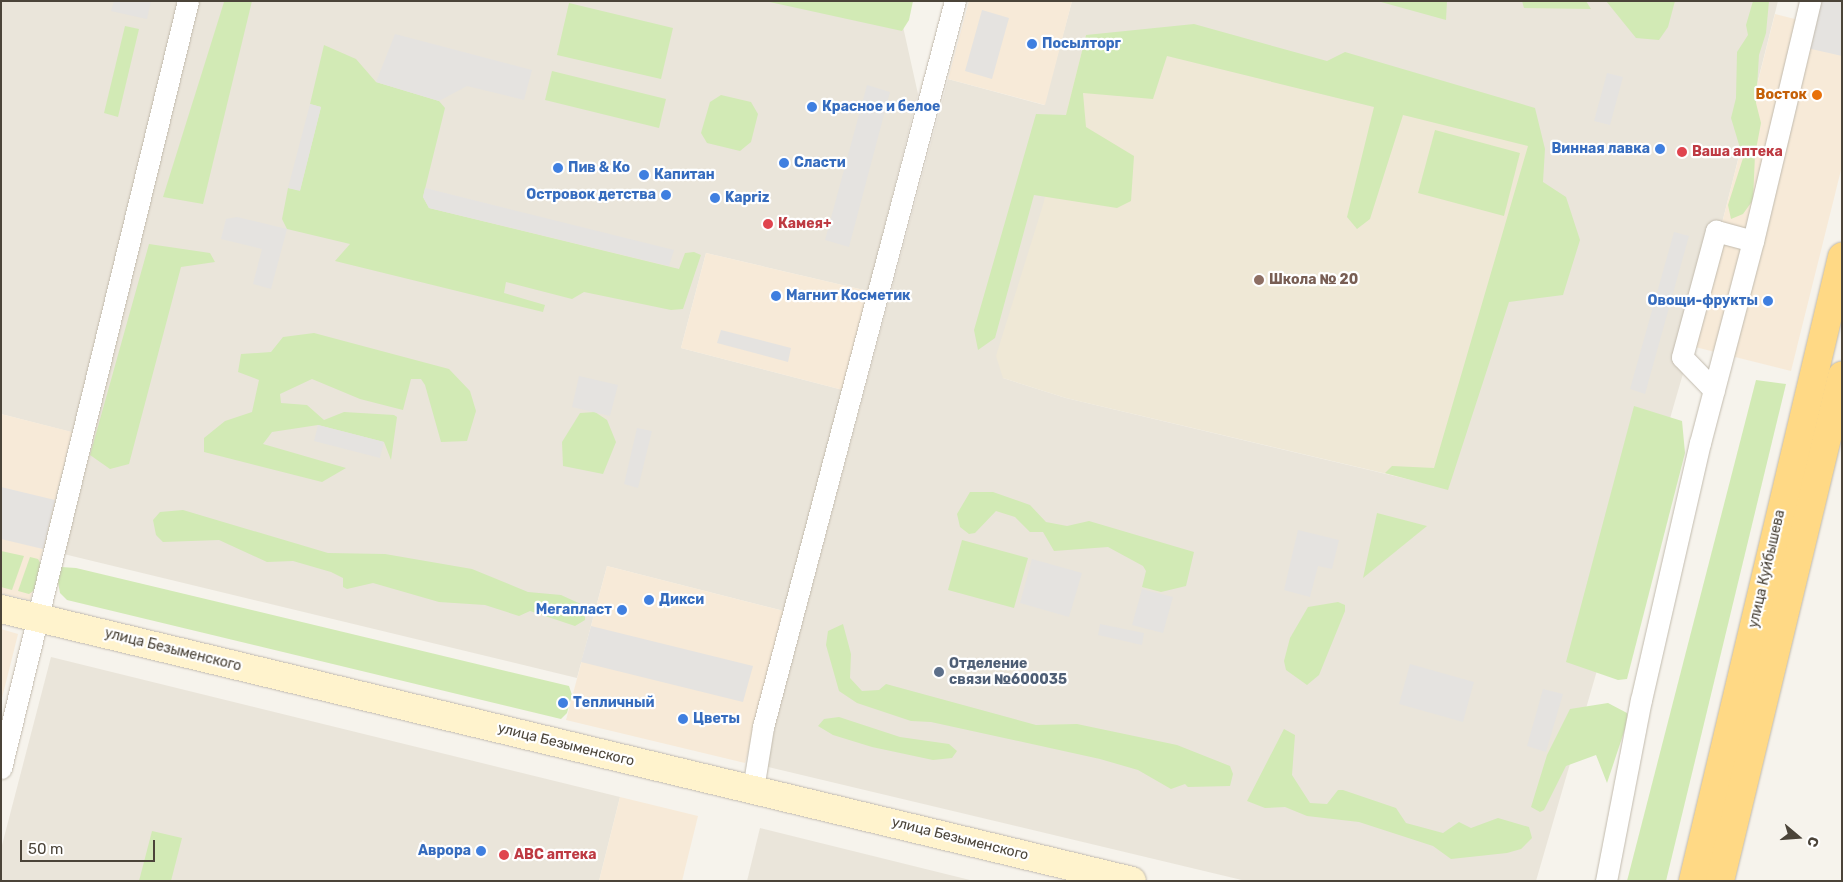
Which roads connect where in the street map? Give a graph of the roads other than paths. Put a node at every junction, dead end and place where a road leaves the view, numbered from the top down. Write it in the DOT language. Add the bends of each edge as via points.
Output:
graph roads {
  1 [pos="188,1"];
  2 [pos="955,1"];
  3 [pos="1810,1"];
  4 [pos="1753,241"];
  5 [pos="1842,257"];
  6 [pos="1842,376"];
  7 [pos="1714,390"];
  8 [pos="1,609"];
  9 [pos="39,618"];
  10 [pos="1,768"];
  11 [pos="752,789"];
  12 [pos="1132,881"];
  13 [pos="1606,881"];
  14 [pos="1693,881"];
  15 [pos="1720,881"];
  1 -- 9 [label="street"];
  2 -- 11 [label="street" via="762,727"];
  3 -- 4 [label="street"];
  4 -- 7 [label="street"];
  4 -- 7 [label="street" via="1716,231 1682,357"];
  5 -- 14 [label="highway, улица Куйбышева"];
  6 -- 15 [label="highway, улица Куйбышева"];
  7 -- 13 [label="street" via="1641,700"];
  8 -- 9 [label="main road, улица Безыменского"];
  9 -- 10 [label="street"];
  9 -- 11 [label="main road, улица Безыменского"];
  11 -- 12 [label="main road, улица Безыменского"];
}
